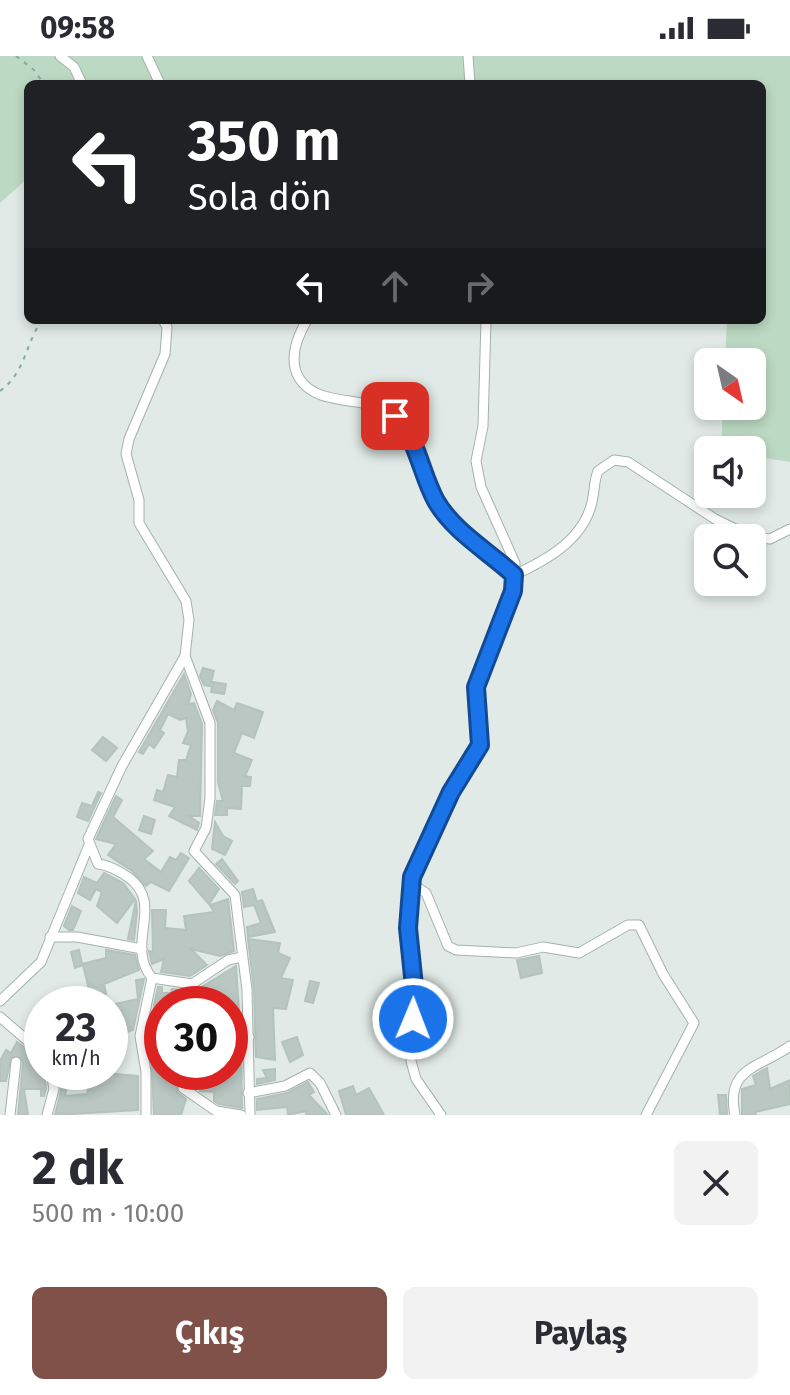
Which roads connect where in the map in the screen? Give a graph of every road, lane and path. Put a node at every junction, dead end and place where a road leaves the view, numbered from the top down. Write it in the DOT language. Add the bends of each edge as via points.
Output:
graph roads {
  1 [pos="16,56"];
  2 [pos="60,56"];
  3 [pos="147,56"];
  4 [pos="468,56"];
  5 [pos="41,80"];
  6 [pos="80,80"];
  7 [pos="158,80"];
  8 [pos="470,80"];
  9 [pos="39,324"];
  10 [pos="165,324"];
  11 [pos="306,324"];
  12 [pos="486,324"];
  13 [pos="0,391"];
  14 [pos="790,529"];
  15 [pos="514,575"];
  16 [pos="185,656"];
  17 [pos="89,845"];
  18 [pos="411,883"];
  19 [pos="50,937"];
  20 [pos="142,949"];
  21 [pos="242,957"];
  22 [pos="152,978"];
  23 [pos="0,1001"];
  24 [pos="0,1017"];
  25 [pos="249,1037"];
  26 [pos="24,1038"];
  27 [pos="789,1048"];
  28 [pos="16,1062"];
  29 [pos="54,1090"];
  30 [pos="186,1090"];
  31 [pos="248,1093"];
  32 [pos="10,1115"];
  33 [pos="47,1115"];
  34 [pos="146,1115"];
  35 [pos="241,1115"];
  36 [pos="250,1115"];
  37 [pos="336,1115"];
  38 [pos="441,1115"];
  39 [pos="646,1115"];
  40 [pos="735,1115"];
  1 -- 5 [label="path"];
  2 -- 6 [label="street"];
  3 -- 7 [label="street"];
  4 -- 8 [label="street"];
  9 -- 13 [label="path" via="18,374"];
  10 -- 16 [label="street" via="165,354 126,454 139,500 139,523 186,601"];
  11 -- 15 [label="street" via="294,355 302,381 317,393 395,416 450,521"];
  12 -- 15 [label="street" via="477,474 515,563"];
  14 -- 15 [label="street" via="776,538 752,537 628,462 614,460 598,471 588,513 574,536"];
  15 -- 18 [label="street" via="513,591 476,687 480,745 451,792"];
  16 -- 17 [label="street" via="122,766"];
  16 -- 21 [label="street" via="210,723 210,798 206,828 194,851 235,895"];
  17 -- 19 [label="street"];
  17 -- 20 [label="street" via="98,864 142,889"];
  18 -- 38 [label="street" via="411,1061 416,1079"];
  18 -- 39 [label="street" via="426,893 448,946 456,950 516,953 543,947 579,953 628,925 639,925 694,1023"];
  19 -- 20 [label="street"];
  19 -- 23 [label="street" via="33,973"];
  20 -- 22 [label="street"];
  21 -- 22 [label="street" via="228,960 192,984"];
  21 -- 25 [label="street"];
  22 -- 34 [label="street" via="140,1036"];
  24 -- 26 [label="street"];
  25 -- 31 [label="street"];
  27 -- 40 [label="street" via="740,1076 734,1086"];
  28 -- 32 [label="street"];
  29 -- 33 [label="street"];
  30 -- 35 [label="street" via="216,1111"];
  31 -- 36 [label="street"];
  31 -- 37 [label="street" via="285,1086 310,1073"];
}
